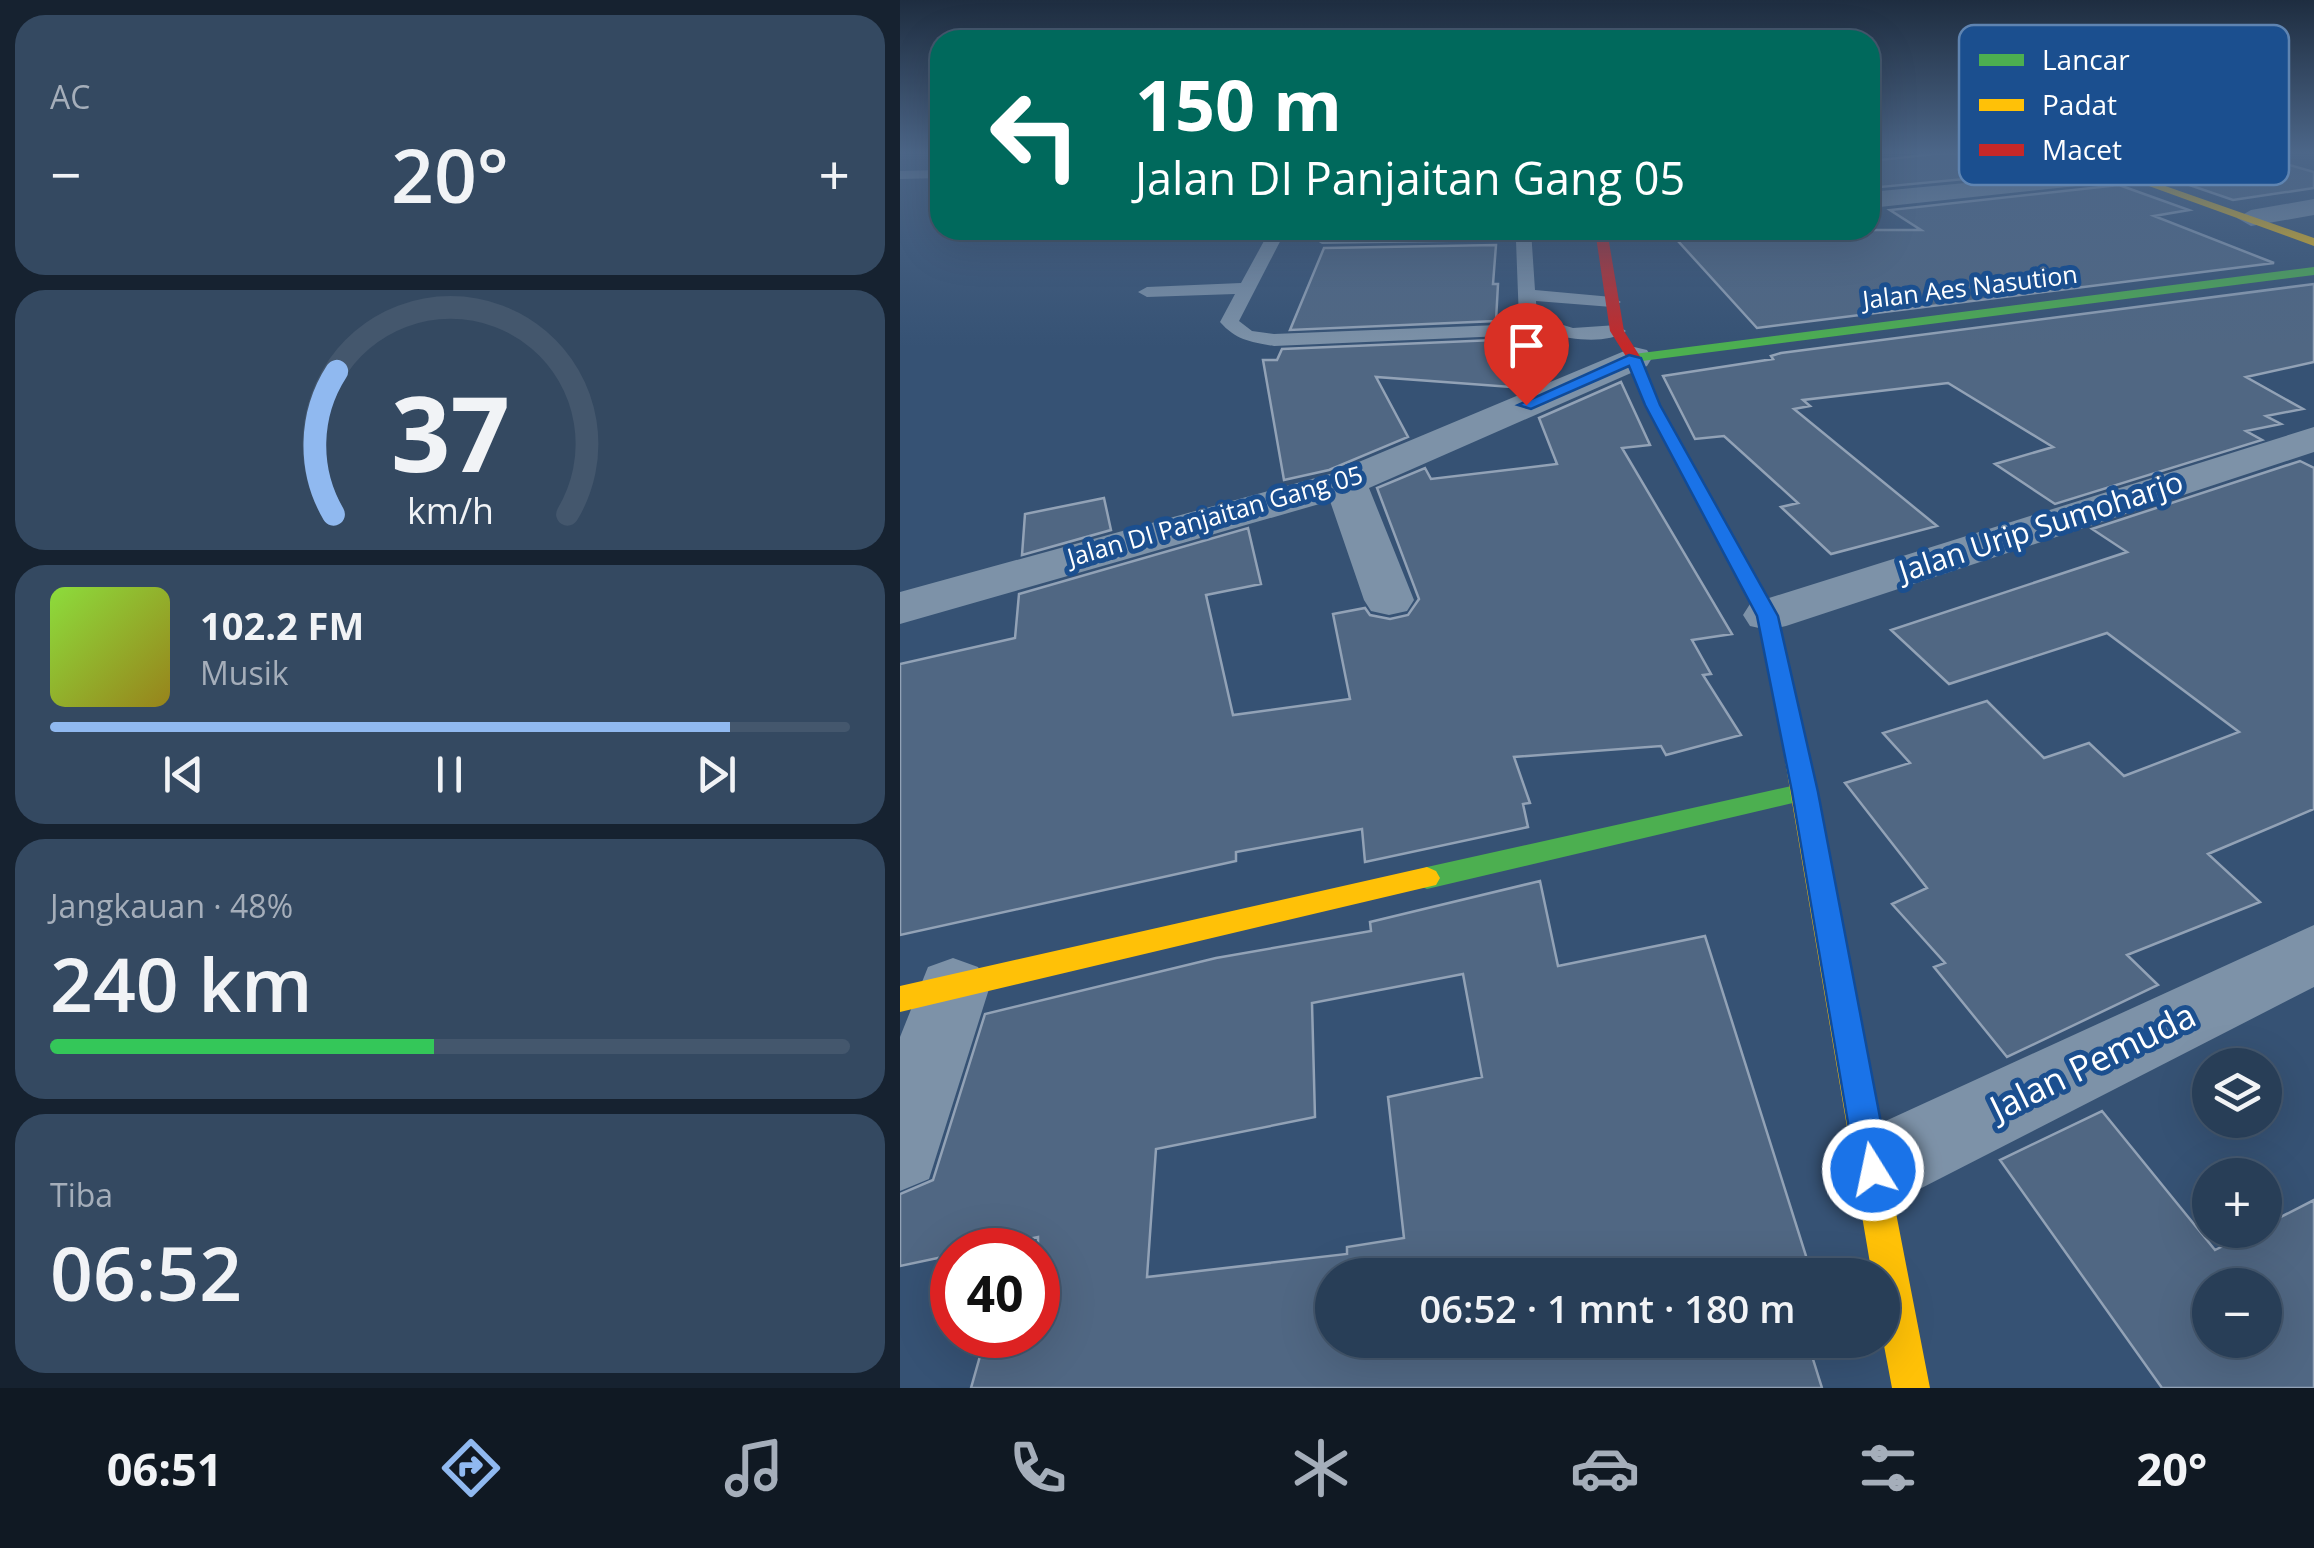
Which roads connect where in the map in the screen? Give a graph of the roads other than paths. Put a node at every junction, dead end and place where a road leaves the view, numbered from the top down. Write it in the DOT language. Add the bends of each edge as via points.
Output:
graph roads {
  1 [pos="2251,218"];
  2 [pos="1273,240"];
  3 [pos="1523,240"];
  4 [pos="1602,240"];
  5 [pos="2314,242"];
  6 [pos="2314,270"];
  7 [pos="1248,288"];
  8 [pos="1147,292"];
  9 [pos="1527,295"];
  10 [pos="1612,302"];
  11 [pos="1548,329"];
  12 [pos="1625,345"];
  13 [pos="2314,439"];
  14 [pos="2271,452"];
  15 [pos="2314,475"];
  16 [pos="1346,483"];
  17 [pos="1388,600"];
  18 [pos="900,609"];
  19 [pos="1768,616"];
  20 [pos="1805,792"];
  21 [pos="2314,954"];
  22 [pos="927,994"];
  23 [pos="900,1151"];
  24 [pos="1873,1170"];
  25 [pos="1911,1388"];
  1 -- 5 [label="street"];
  2 -- 7 [label="lane"];
  3 -- 9 [label="lane"];
  4 -- 10 [label="street"];
  6 -- 12 [label="street, Jalan Aes Nasution"];
  7 -- 8 [label="lane"];
  7 -- 11 [label="lane" via="1230,322 1246,336 1274,340"];
  9 -- 10 [label="lane"];
  9 -- 11 [label="lane" via="1528,320"];
  10 -- 12 [label="street"];
  11 -- 12 [label="lane"];
  12 -- 16 [label="street, Jalan DI Panjaitan Gang 05"];
  12 -- 19 [label="street"];
  13 -- 14 [label="street, Jalan Urip Sumoharjo"];
  14 -- 15 [label="street"];
  14 -- 19 [label="street, Jalan Urip Sumoharjo"];
  16 -- 17 [label="street"];
  16 -- 18 [label="street, Jalan DI Panjaitan Gang 05"];
  19 -- 20 [label="street"];
  20 -- 22 [label="street"];
  20 -- 24 [label="street"];
  21 -- 24 [label="street, Jalan Pemuda"];
  22 -- 23 [label="street"];
  24 -- 25 [label="street"];
}
